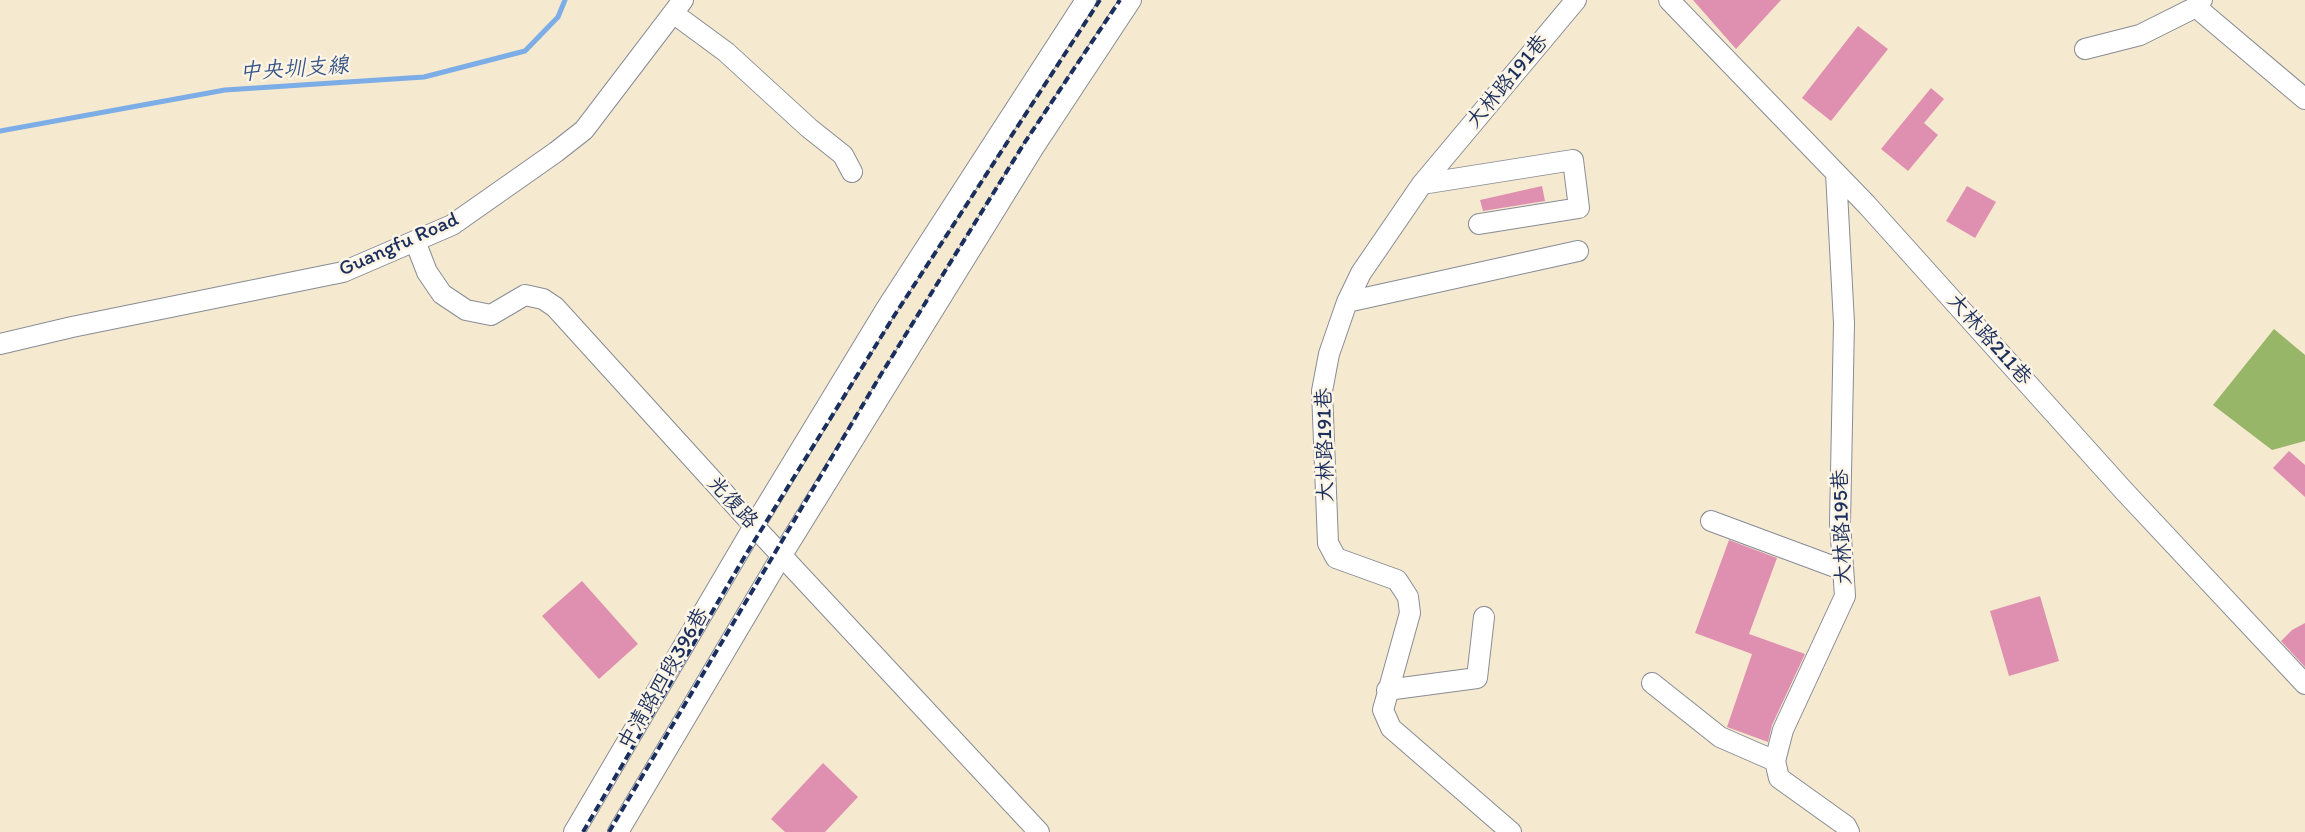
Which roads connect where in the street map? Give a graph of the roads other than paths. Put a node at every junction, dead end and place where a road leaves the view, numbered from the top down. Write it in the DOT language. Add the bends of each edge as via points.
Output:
graph roads {
  1 [pos="1086,0"];
  2 [pos="1132,0"];
  3 [pos="1576,0"];
  4 [pos="1669,0"];
  5 [pos="2199,3"];
  6 [pos="678,6"];
  7 [pos="2085,50"];
  8 [pos="2305,99"];
  9 [pos="852,172"];
  10 [pos="1836,172"];
  11 [pos="1422,184"];
  12 [pos="1479,224"];
  13 [pos="415,241"];
  14 [pos="1578,250"];
  15 [pos="1347,302"];
  16 [pos="0,344"];
  17 [pos="1711,521"];
  18 [pos="754,526"];
  19 [pos="782,555"];
  20 [pos="1843,570"];
  21 [pos="1484,617"];
  22 [pos="1652,683"];
  23 [pos="2305,684"];
  24 [pos="1387,690"];
  25 [pos="1775,761"];
  26 [pos="574,832"];
  27 [pos="618,832"];
  28 [pos="1039,832"];
  29 [pos="1511,832"];
  30 [pos="1849,832"];
  1 -- 18 [label="street, 中清路四段396巷" via="886,309"];
  2 -- 19 [label="street, 中清路四段396巷" via="1034,147"];
  3 -- 11 [label="street, 大林路191巷"];
  4 -- 10 [label="street, 大林路211巷"];
  5 -- 7 [label="street" via="2140,35"];
  5 -- 8 [label="street"];
  6 -- 9 [label="street" via="809,128 843,155"];
  6 -- 13 [label="street, Guangfu Road" via="584,130 452,225"];
  10 -- 20 [label="street, 大林路195巷" via="1844,323 1840,523"];
  10 -- 23 [label="street, 大林路211巷" via="2125,492"];
  11 -- 12 [label="street" via="1574,160 1579,208"];
  11 -- 15 [label="street, 大林路191巷" via="1360,273"];
  13 -- 16 [label="street, Guangfu Road" via="343,272"];
  13 -- 18 [label="street, 光復路" via="442,294 466,310 491,315 525,295 543,299 554,307"];
  14 -- 15 [label="street"];
  15 -- 24 [label="street, 大林路191巷" via="1329,354 1322,391 1328,543 1336,558 1397,580 1408,597 1410,613"];
  17 -- 20 [label="street"];
  18 -- 19 [label="street, 光復路"];
  18 -- 26 [label="street, 中清路四段396巷"];
  19 -- 27 [label="street, 中清路四段396巷"];
  19 -- 28 [label="street, 光復路"];
  20 -- 25 [label="street, 大林路195巷" via="1845,596 1782,730"];
  21 -- 24 [label="street" via="1477,678"];
  22 -- 25 [label="street" via="1720,737"];
  24 -- 29 [label="street, 大林路191巷" via="1383,710 1391,728"];
  25 -- 30 [label="street" via="1779,778 1846,826"];
}
